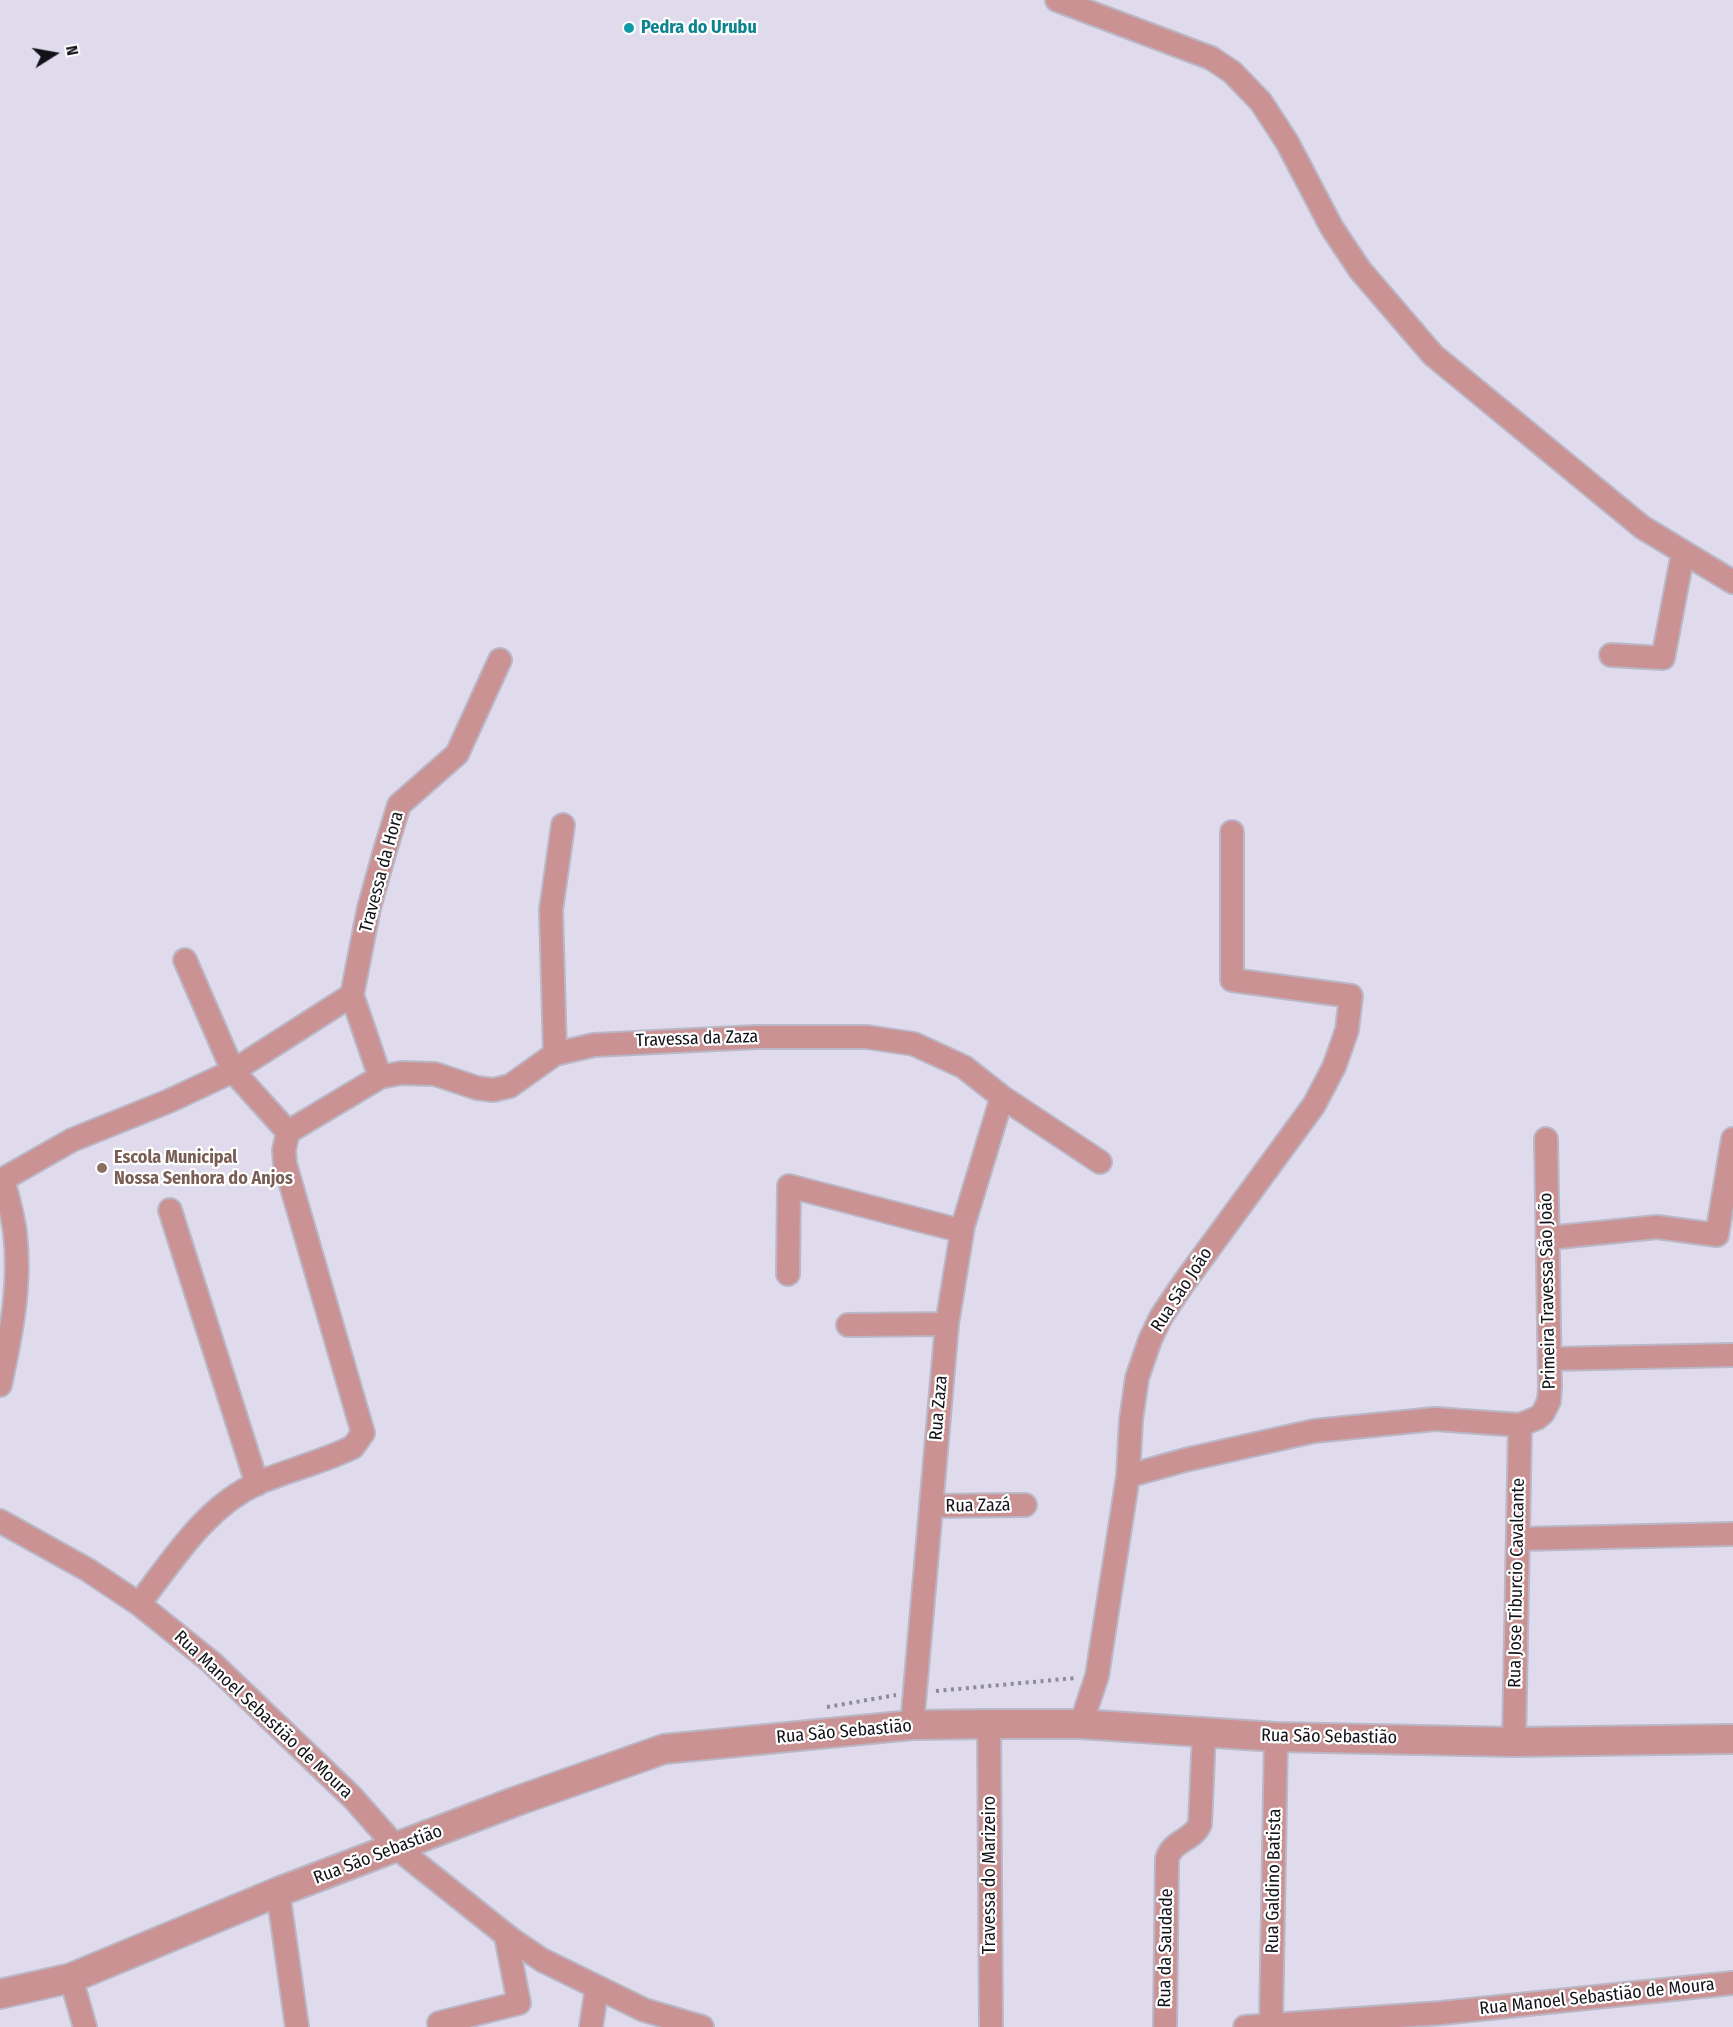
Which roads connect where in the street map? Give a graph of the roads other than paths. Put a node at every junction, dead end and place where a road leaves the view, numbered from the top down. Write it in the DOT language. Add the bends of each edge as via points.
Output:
graph roads {
  1 [pos="1057,0"];
  2 [pos="1683,553"];
  3 [pos="1733,582"];
  4 [pos="1611,655"];
  5 [pos="500,660"];
  6 [pos="563,825"];
  7 [pos="1232,832"];
  8 [pos="185,960"];
  9 [pos="352,994"];
  10 [pos="555,1054"];
  11 [pos="233,1071"];
  12 [pos="380,1077"];
  13 [pos="1002,1096"];
  14 [pos="288,1132"];
  15 [pos="1546,1139"];
  16 [pos="1733,1139"];
  17 [pos="1100,1162"];
  18 [pos="1,1180"];
  19 [pos="170,1210"];
  20 [pos="962,1231"];
  21 [pos="1548,1238"];
  22 [pos="788,1274"];
  23 [pos="947,1323"];
  24 [pos="848,1325"];
  25 [pos="1733,1355"];
  26 [pos="1551,1359"];
  27 [pos="0,1385"];
  28 [pos="1520,1425"];
  29 [pos="1128,1476"];
  30 [pos="257,1484"];
  31 [pos="1025,1505"];
  32 [pos="931,1506"];
  33 [pos="0,1521"];
  34 [pos="1733,1534"];
  35 [pos="1519,1539"];
  36 [pos="138,1604"];
  37 [pos="989,1724"];
  38 [pos="1081,1724"];
  39 [pos="912,1725"];
  40 [pos="1204,1733"];
  41 [pos="1276,1737"];
  42 [pos="1733,1739"];
  43 [pos="1514,1742"];
  44 [pos="397,1848"];
  45 [pos="278,1892"];
  46 [pos="506,1936"];
  47 [pos="71,1978"];
  48 [pos="1733,1983"];
  49 [pos="597,1987"];
  50 [pos="0,1994"];
  51 [pos="439,2023"];
  52 [pos="1326,2024"];
  53 [pos="1271,2025"];
  54 [pos="85,2027"];
  55 [pos="297,2027"];
  56 [pos="591,2027"];
  57 [pos="702,2027"];
  58 [pos="991,2027"];
  59 [pos="1165,2027"];
  60 [pos="1245,2027"];
  1 -- 2 [label="street" via="1201,54 1232,72 1261,102 1287,142 1322,210 1360,270 1433,355 1642,527"];
  2 -- 3 [label="street"];
  2 -- 4 [label="street" via="1663,658"];
  5 -- 9 [label="street, Travessa da Hora" via="457,754 399,805 369,908"];
  6 -- 10 [label="street" via="551,910"];
  7 -- 29 [label="street, Rua São João" via="1232,980 1352,996 1347,1030 1314,1106 1161,1317 1137,1378"];
  8 -- 11 [label="street"];
  9 -- 11 [label="street"];
  9 -- 12 [label="street, Travessa da Hora"];
  10 -- 12 [label="street, Travessa da Zaza" via="510,1086 493,1090 426,1072"];
  10 -- 13 [label="street, Travessa da Zaza" via="578,1047 631,1041 877,1038 914,1044 943,1056"];
  11 -- 14 [label="street"];
  11 -- 18 [label="street" via="72,1140"];
  12 -- 14 [label="street, Travessa da Zaza"];
  13 -- 17 [label="street, Travessa da Zaza"];
  13 -- 20 [label="street, Rua Zaza"];
  14 -- 30 [label="street" via="285,1164 363,1433 356,1444 339,1454"];
  15 -- 21 [label="street, Primeira Travessa São João"];
  16 -- 21 [label="street" via="1717,1235 1657,1227"];
  18 -- 27 [label="street" via="15,1230 17,1286"];
  19 -- 30 [label="street"];
  20 -- 22 [label="street" via="789,1186"];
  20 -- 23 [label="street, Rua Zaza"];
  21 -- 26 [label="street, Primeira Travessa São João"];
  23 -- 24 [label="street"];
  23 -- 32 [label="street, Rua Zaza"];
  25 -- 26 [label="street"];
  26 -- 28 [label="street, Primeira Travessa São João" via="1546,1408 1537,1419"];
  28 -- 29 [label="street" via="1435,1419 1314,1431"];
  28 -- 35 [label="street, Rua Jose Tiburcio Cavalcante"];
  29 -- 38 [label="street, Rua São João" via="1097,1676"];
  30 -- 36 [label="street" via="209,1516"];
  31 -- 32 [label="street, Rua Zazá"];
  32 -- 39 [label="street, Rua Zaza"];
  33 -- 36 [label="street, Rua Manoel Sebastião de Moura" via="88,1570"];
  34 -- 35 [label="street"];
  35 -- 43 [label="street, Rua Jose Tiburcio Cavalcante"];
  36 -- 44 [label="street, Rua Manoel Sebastião de Moura" via="227,1677 353,1798"];
  37 -- 38 [label="street, Rua São Sebastião"];
  37 -- 39 [label="street, Rua São Sebastião"];
  37 -- 58 [label="street, Travessa do Marizeiro"];
  38 -- 40 [label="street, Rua São Sebastião"];
  39 -- 44 [label="street, Rua São Sebastião" via="664,1749"];
  40 -- 41 [label="street, Rua São Sebastião"];
  40 -- 59 [label="street, Rua da Saudade" via="1200,1824 1194,1834 1171,1849 1167,1869"];
  41 -- 43 [label="street, Rua São Sebastião"];
  41 -- 53 [label="street, Rua Galdino Batista"];
  42 -- 43 [label="street, Rua São Sebastião"];
  44 -- 45 [label="street, Rua São Sebastião"];
  44 -- 46 [label="street, Rua Manoel Sebastião de Moura"];
  45 -- 47 [label="street, Rua São Sebastião"];
  45 -- 55 [label="street"];
  46 -- 49 [label="street, Rua Manoel Sebastião de Moura" via="542,1960"];
  46 -- 51 [label="street" via="519,2003"];
  47 -- 50 [label="street, Rua São Sebastião"];
  47 -- 54 [label="street"];
  48 -- 52 [label="street, Rua Manoel Sebastião de Moura"];
  49 -- 56 [label="street"];
  49 -- 57 [label="street, Rua Manoel Sebastião de Moura" via="644,2010"];
  52 -- 53 [label="street, Rua Manoel Sebastião de Moura"];
  53 -- 60 [label="street, Rua Manoel Sebastião de Moura"];
}
